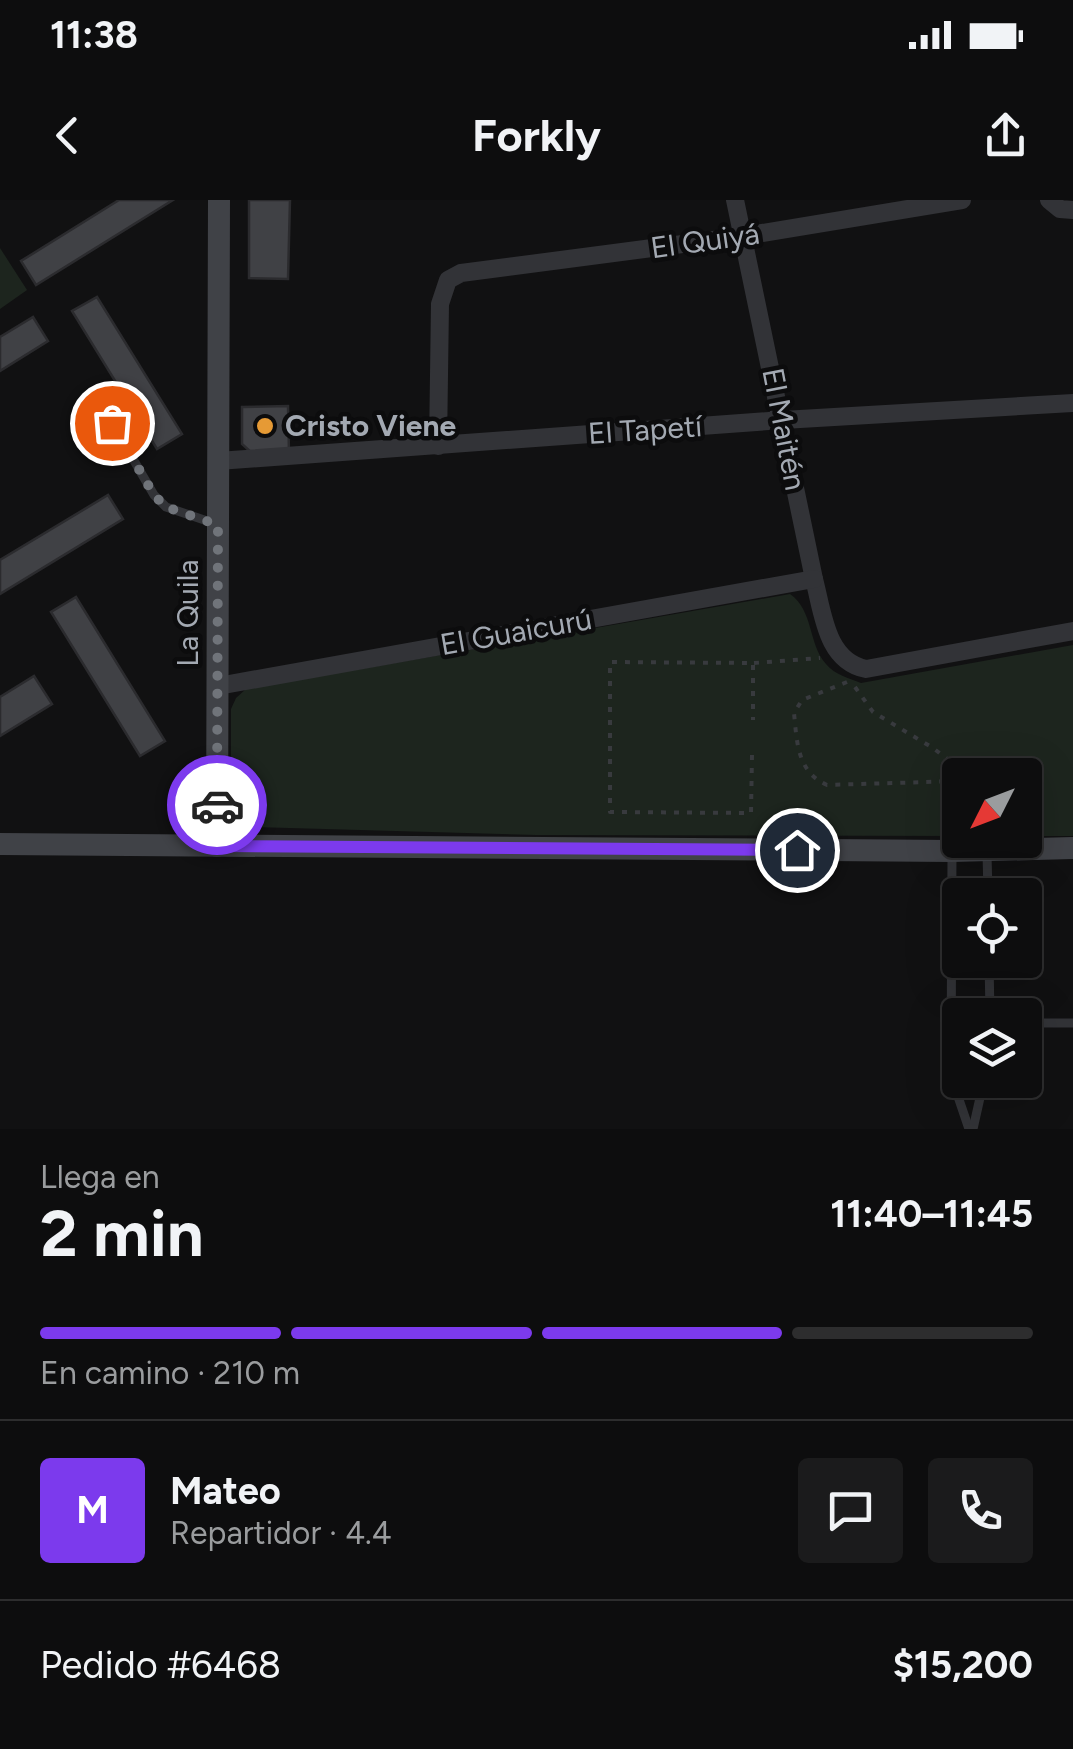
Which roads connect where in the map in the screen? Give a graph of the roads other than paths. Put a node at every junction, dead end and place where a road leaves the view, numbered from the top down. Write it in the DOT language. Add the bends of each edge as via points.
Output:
graph roads {
  1 [pos="219,200"];
  2 [pos="735,200"];
  3 [pos="962,200"];
  4 [pos="1049,200"];
  5 [pos="1073,210"];
  6 [pos="744,236"];
  7 [pos="1073,403"];
  8 [pos="783,420"];
  9 [pos="112,423"];
  10 [pos="438,446"];
  11 [pos="218,461"];
  12 [pos="218,525"];
  13 [pos="814,579"];
  14 [pos="1073,632"];
  15 [pos="218,686"];
  16 [pos="0,844"];
  17 [pos="217,846"];
  18 [pos="1073,848"];
  19 [pos="1042,849"];
  20 [pos="942,851"];
  21 [pos="952,858"];
  22 [pos="1042,1022"];
  23 [pos="1073,1023"];
  24 [pos="979,1098"];
  25 [pos="971,1129"];
  1 -- 11 [label="main road, La Quila"];
  2 -- 6 [label="street, El Maitén"];
  3 -- 6 [label="street, El Quiyá"];
  4 -- 5 [label="street"];
  6 -- 8 [label="street, El Maitén"];
  6 -- 10 [label="street, El Quiyá" via="461,273 448,280 440,304"];
  7 -- 8 [label="street, El Tapetí"];
  8 -- 10 [label="street, El Tapetí"];
  8 -- 13 [label="street, El Maitén"];
  9 -- 12 [label="lane" via="166,507"];
  10 -- 11 [label="street, El Tapetí"];
  11 -- 12 [label="main road, La Quila"];
  12 -- 15 [label="main road, La Quila"];
  13 -- 14 [label="street, El Maitén" via="830,640 840,656 866,669"];
  13 -- 15 [label="street, El Guaicurú"];
  15 -- 17 [label="main road, La Quila"];
  16 -- 17 [label="main road"];
  17 -- 20 [label="main road"];
  18 -- 19 [label="main road"];
  21 -- 25 [label="lane" via="951,1076"];
  22 -- 23 [label="lane"];
  24 -- 25 [label="lane"];
}
